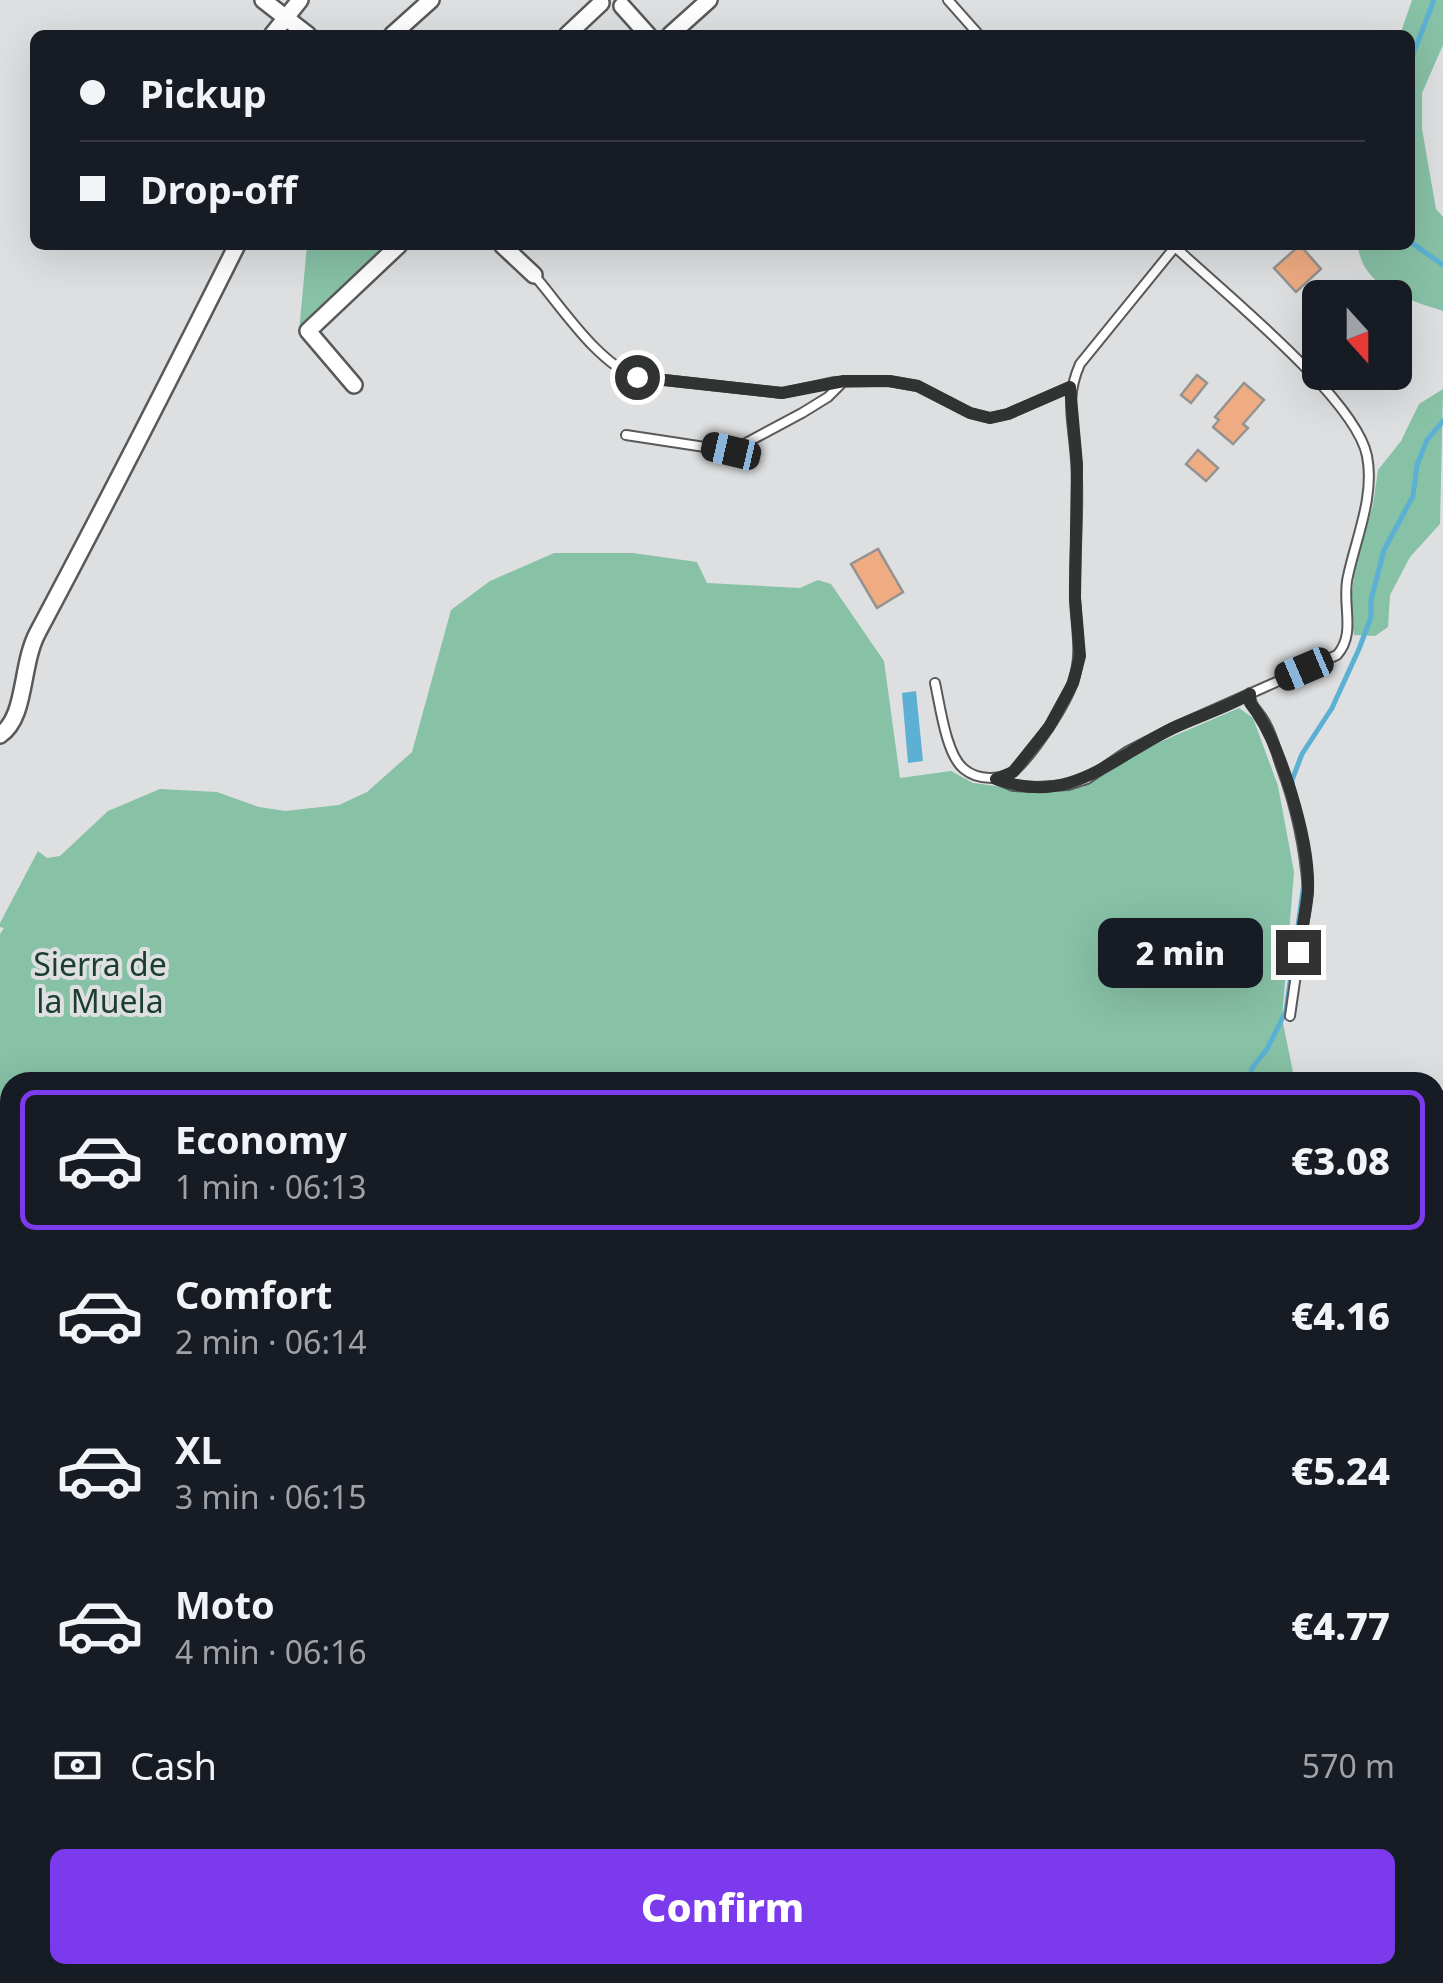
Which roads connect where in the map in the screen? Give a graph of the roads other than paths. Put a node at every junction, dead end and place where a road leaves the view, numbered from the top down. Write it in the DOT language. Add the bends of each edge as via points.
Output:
graph roads {
  1 [pos="263,0"];
  2 [pos="300,0"];
  3 [pos="431,0"];
  4 [pos="709,0"];
  5 [pos="948,0"];
  6 [pos="601,2"];
  7 [pos="624,3"];
  8 [pos="285,16"];
  9 [pos="275,30"];
  10 [pos="302,30"];
  11 [pos="398,30"];
  12 [pos="571,30"];
  13 [pos="644,30"];
  14 [pos="676,30"];
  15 [pos="975,30"];
  16 [pos="235,250"];
  17 [pos="393,250"];
  18 [pos="507,250"];
  19 [pos="1171,250"];
  20 [pos="1179,250"];
  21 [pos="534,275"];
  22 [pos="844,381"];
  23 [pos="354,385"];
  24 [pos="1070,387"];
  25 [pos="626,434"];
  26 [pos="935,684"];
  27 [pos="1250,694"];
  28 [pos="0,735"];
  29 [pos="996,779"];
  30 [pos="1290,1016"];
  1 -- 8 [label="street"];
  2 -- 8 [label="street"];
  3 -- 11 [label="street"];
  4 -- 14 [label="street"];
  5 -- 15 [label="lane"];
  6 -- 7 [label="street" via="611,9"];
  6 -- 12 [label="street"];
  7 -- 13 [label="street"];
  8 -- 9 [label="street"];
  8 -- 10 [label="street"];
  16 -- 28 [label="street" via="28,650 14,725"];
  17 -- 23 [label="street" via="308,331"];
  18 -- 21 [label="street"];
  19 -- 24 [label="lane" via="1080,364"];
  20 -- 27 [label="lane" via="1322,388 1367,456 1368,488 1346,581 1346,646"];
  21 -- 22 [label="lane" via="622,372 782,393"];
  22 -- 24 [label="lane" via="918,386 990,418"];
  22 -- 25 [label="lane" via="828,397 731,451"];
  24 -- 29 [label="lane" via="1080,656 1049,727 1013,772"];
  26 -- 29 [label="lane" via="954,756 964,770"];
  27 -- 29 [label="lane" via="1128,751 1087,779 1037,788"];
  27 -- 30 [label="lane" via="1283,769 1306,871"];
}
